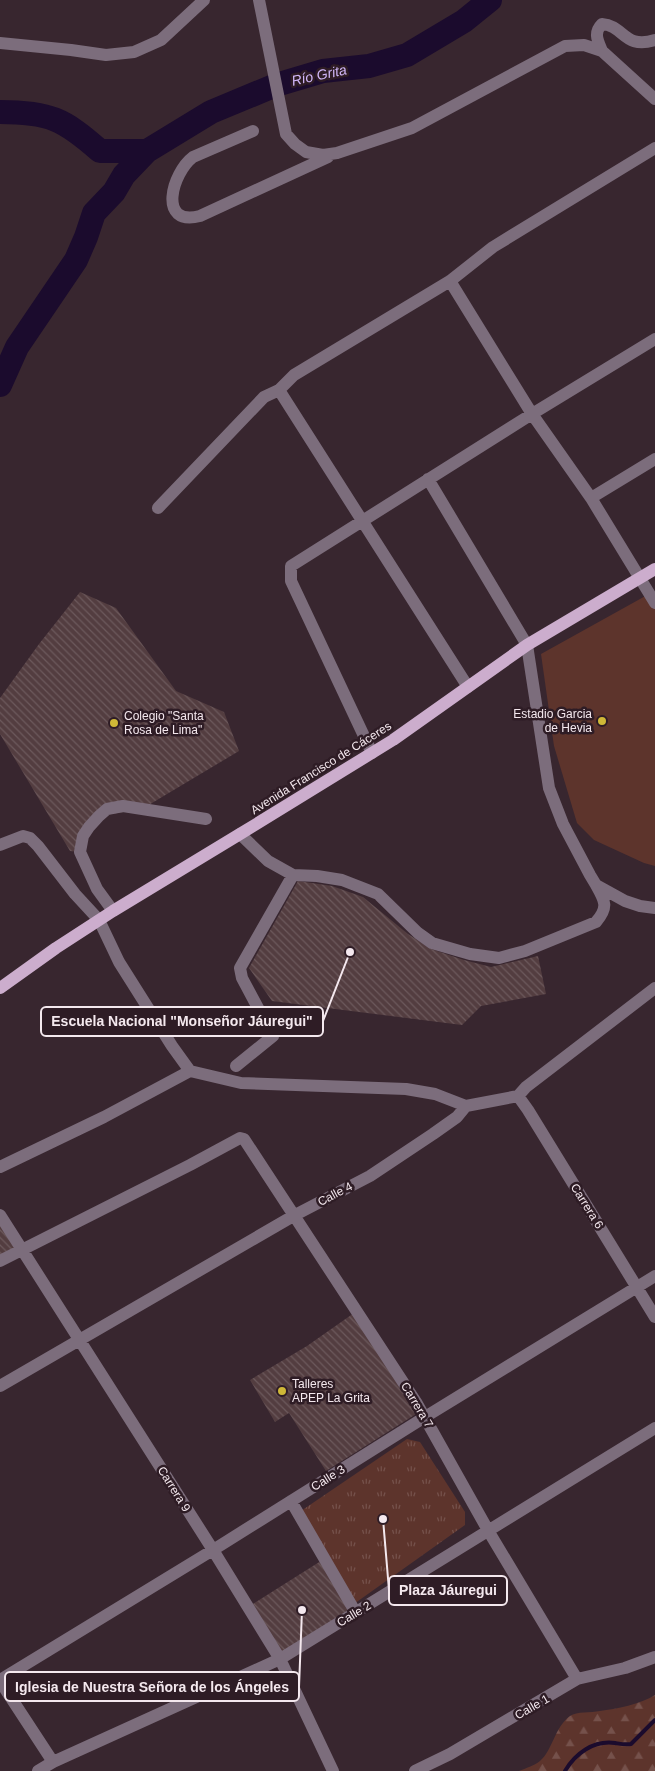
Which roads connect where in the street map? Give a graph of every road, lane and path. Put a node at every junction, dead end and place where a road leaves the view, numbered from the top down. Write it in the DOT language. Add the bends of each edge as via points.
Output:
graph roads {
  1 [pos="204,0"];
  2 [pos="261,3"];
  3 [pos="655,40"];
  4 [pos="0,43"];
  5 [pos="602,51"];
  6 [pos="655,99"];
  7 [pos="253,130"];
  8 [pos="655,148"];
  9 [pos="333,154"];
  10 [pos="450,281"];
  11 [pos="655,339"];
  12 [pos="279,390"];
  13 [pos="532,414"];
  14 [pos="655,459"];
  15 [pos="428,479"];
  16 [pos="591,498"];
  17 [pos="158,508"];
  18 [pos="363,520"];
  19 [pos="655,569"];
  20 [pos="639,579"];
  21 [pos="655,603"];
  22 [pos="527,645"];
  23 [pos="468,687"];
  24 [pos="372,753"];
  25 [pos="206,819"];
  26 [pos="240,834"];
  27 [pos="0,845"];
  28 [pos="293,875"];
  29 [pos="596,885"];
  30 [pos="655,908"];
  31 [pos="113,911"];
  32 [pos="99,920"];
  33 [pos="0,988"];
  34 [pos="655,988"];
  35 [pos="236,1066"];
  36 [pos="190,1071"];
  37 [pos="518,1096"];
  38 [pos="466,1106"];
  39 [pos="0,1167"];
  40 [pos="0,1215"];
  41 [pos="295,1215"];
  42 [pos="23,1251"];
  43 [pos="0,1261"];
  44 [pos="655,1276"];
  45 [pos="637,1287"];
  46 [pos="655,1317"];
  47 [pos="79,1340"];
  48 [pos="0,1386"];
  49 [pos="425,1417"];
  50 [pos="655,1428"];
  51 [pos="291,1501"];
  52 [pos="489,1532"];
  53 [pos="213,1550"];
  54 [pos="356,1613"];
  55 [pos="655,1657"];
  56 [pos="280,1660"];
  57 [pos="577,1679"];
  58 [pos="0,1680"];
  59 [pos="53,1762"];
  60 [pos="38,1771"];
  61 [pos="333,1771"];
  62 [pos="416,1771"];
  1 -- 4 [label="street" via="162,40 134,52 106,56"];
  2 -- 9 [label="street" via="286,134 306,152"];
  3 -- 5 [label="street" via="636,42 602,24 597,31"];
  5 -- 6 [label="street"];
  5 -- 9 [label="street" via="584,45 565,46 412,128"];
  7 -- 9 [label="street" via="186,162 171,197 177,212 192,218 200,216"];
  8 -- 10 [label="street" via="493,248"];
  10 -- 12 [label="street" via="294,375"];
  10 -- 13 [label="street"];
  11 -- 13 [label="street"];
  12 -- 17 [label="street" via="264,397"];
  12 -- 18 [label="street"];
  13 -- 15 [label="street"];
  13 -- 16 [label="street"];
  14 -- 16 [label="street"];
  15 -- 18 [label="street"];
  15 -- 22 [label="street"];
  16 -- 20 [label="street"];
  18 -- 23 [label="street"];
  18 -- 24 [label="street" via="291,566 291,581"];
  19 -- 20 [label="main road, Avenida Francisco de Cáceres"];
  20 -- 21 [label="street"];
  20 -- 22 [label="main road, Avenida Francisco de Cáceres"];
  22 -- 23 [label="main road, Avenida Francisco de Cáceres"];
  22 -- 29 [label="street" via="549,788 563,824"];
  23 -- 24 [label="main road, Avenida Francisco de Cáceres"];
  24 -- 26 [label="main road, Avenida Francisco de Cáceres"];
  25 -- 31 [label="street" via="123,806 107,809 99,816 83,836 80,852 97,889"];
  26 -- 28 [label="street" via="268,861"];
  26 -- 31 [label="main road, Avenida Francisco de Cáceres"];
  27 -- 32 [label="street" via="23,836 30,838"];
  28 -- 29 [label="street" via="342,880 364,888 378,894 432,944 499,958 596,922 604,912 605,904"];
  28 -- 35 [label="street" via="240,968 242,978 274,1036"];
  29 -- 30 [label="street" via="640,906"];
  31 -- 32 [label="main road, Avenida Francisco de Cáceres"];
  32 -- 33 [label="main road, Avenida Francisco de Cáceres"];
  32 -- 36 [label="street" via="120,962"];
  34 -- 37 [label="street"];
  36 -- 38 [label="street" via="241,1083 406,1089 435,1094"];
  36 -- 39 [label="street"];
  37 -- 38 [label="street"];
  37 -- 45 [label="street, Carrera 6"];
  38 -- 41 [label="street, Calle 4" via="457,1117 370,1176"];
  40 -- 42 [label="street, Carrera 9"];
  41 -- 42 [label="street, Carrera 7" via="244,1139 240,1138"];
  41 -- 47 [label="street, Calle 4"];
  41 -- 49 [label="street, Carrera 7"];
  42 -- 43 [label="street"];
  42 -- 47 [label="street, Carrera 9"];
  44 -- 45 [label="street, Calle 3"];
  45 -- 46 [label="street, Carrera 6"];
  45 -- 49 [label="street, Calle 3"];
  47 -- 48 [label="street, Calle 4"];
  47 -- 53 [label="street, Carrera 9"];
  49 -- 51 [label="street, Calle 3"];
  49 -- 52 [label="street, Carrera 7"];
  50 -- 52 [label="street, Calle 2"];
  51 -- 53 [label="street, Calle 3"];
  51 -- 54 [label="street"];
  52 -- 54 [label="street, Calle 2"];
  52 -- 57 [label="street, Carrera 7"];
  53 -- 56 [label="street, Carrera 9"];
  53 -- 58 [label="street, Calle 3"];
  54 -- 56 [label="street, Calle 2"];
  55 -- 57 [label="street, Calle 1"];
  56 -- 59 [label="street, Calle 2"];
  56 -- 61 [label="street, Carrera 9"];
  57 -- 62 [label="street, Calle 1"];
  58 -- 59 [label="street"];
  59 -- 60 [label="street, Calle 2"];
}
